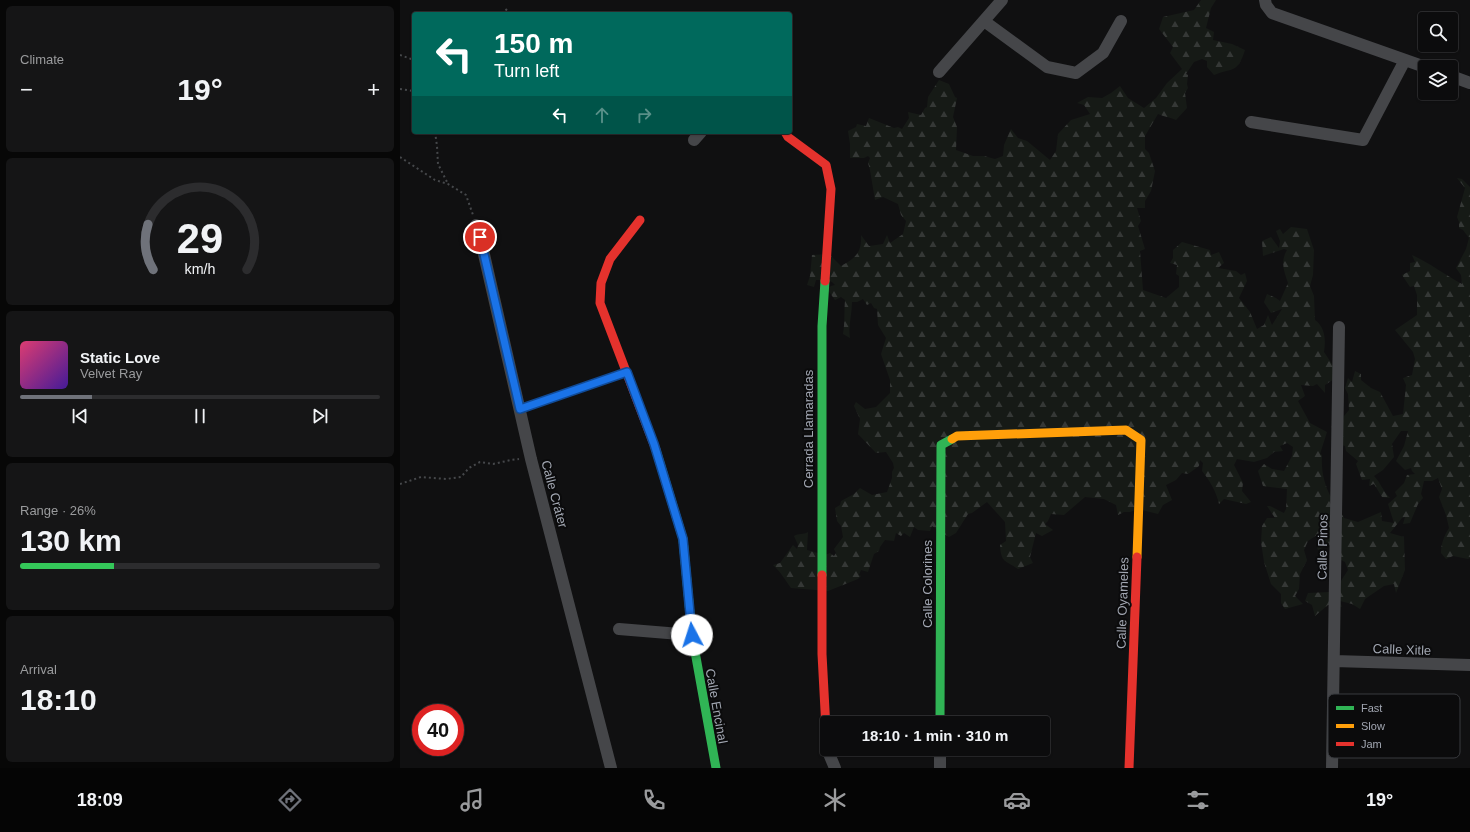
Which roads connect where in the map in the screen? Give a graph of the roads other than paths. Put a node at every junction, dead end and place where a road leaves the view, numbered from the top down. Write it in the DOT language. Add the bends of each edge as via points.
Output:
graph roads {
  1 [pos="1002,0"];
  2 [pos="1265,0"];
  3 [pos="984,21"];
  4 [pos="1121,21"];
  5 [pos="1405,60"];
  6 [pos="1418,65"];
  7 [pos="939,72"];
  8 [pos="1458,79"];
  9 [pos="1470,83"];
  10 [pos="1251,122"];
  11 [pos="786,134"];
  12 [pos="640,220"];
  13 [pos="476,225"];
  14 [pos="1338,327"];
  15 [pos="627,372"];
  16 [pos="520,409"];
  17 [pos="941,445"];
  18 [pos="619,629"];
  19 [pos="692,635"];
  20 [pos="1334,660"];
  21 [pos="1470,664"];
  22 [pos="1333,694"];
  23 [pos="825,716"];
  24 [pos="940,716"];
  25 [pos="830,756"];
  26 [pos="940,756"];
  27 [pos="1332,758"];
  28 [pos="611,768"];
  29 [pos="716,768"];
  30 [pos="835,768"];
  31 [pos="940,768"];
  32 [pos="1129,768"];
  33 [pos="1332,768"];
  1 -- 3 [label="street"];
  2 -- 5 [label="street" via="1272,13"];
  3 -- 4 [label="street" via="1047,67 1076,73 1103,52"];
  3 -- 7 [label="street"];
  5 -- 6 [label="street"];
  5 -- 10 [label="street" via="1363,140"];
  8 -- 9 [label="street"];
  11 -- 23 [label="street, Cerrada Llamaradas" via="826,165 831,189 822,326 822,654"];
  12 -- 15 [label="street, Calle Encinal" via="610,259 601,283 600,303"];
  13 -- 16 [label="street, Calle Cráter"];
  14 -- 20 [label="street, Calle Pinos"];
  15 -- 16 [label="lane"];
  15 -- 19 [label="street, Calle Encinal" via="654,444 683,539"];
  16 -- 28 [label="street, Calle Cráter"];
  17 -- 24 [label="street, Calle Colorines"];
  17 -- 32 [label="street, Calle Oyameles" via="957,436 1126,430 1141,440"];
  18 -- 19 [label="street"];
  19 -- 29 [label="street, Calle Encinal"];
  20 -- 21 [label="street, Calle Xitle"];
  20 -- 22 [label="street, Calle Pinos"];
  25 -- 30 [label="street, Cerrada Llamaradas"];
  26 -- 31 [label="street"];
  27 -- 33 [label="street, Calle Pinos"];
}
